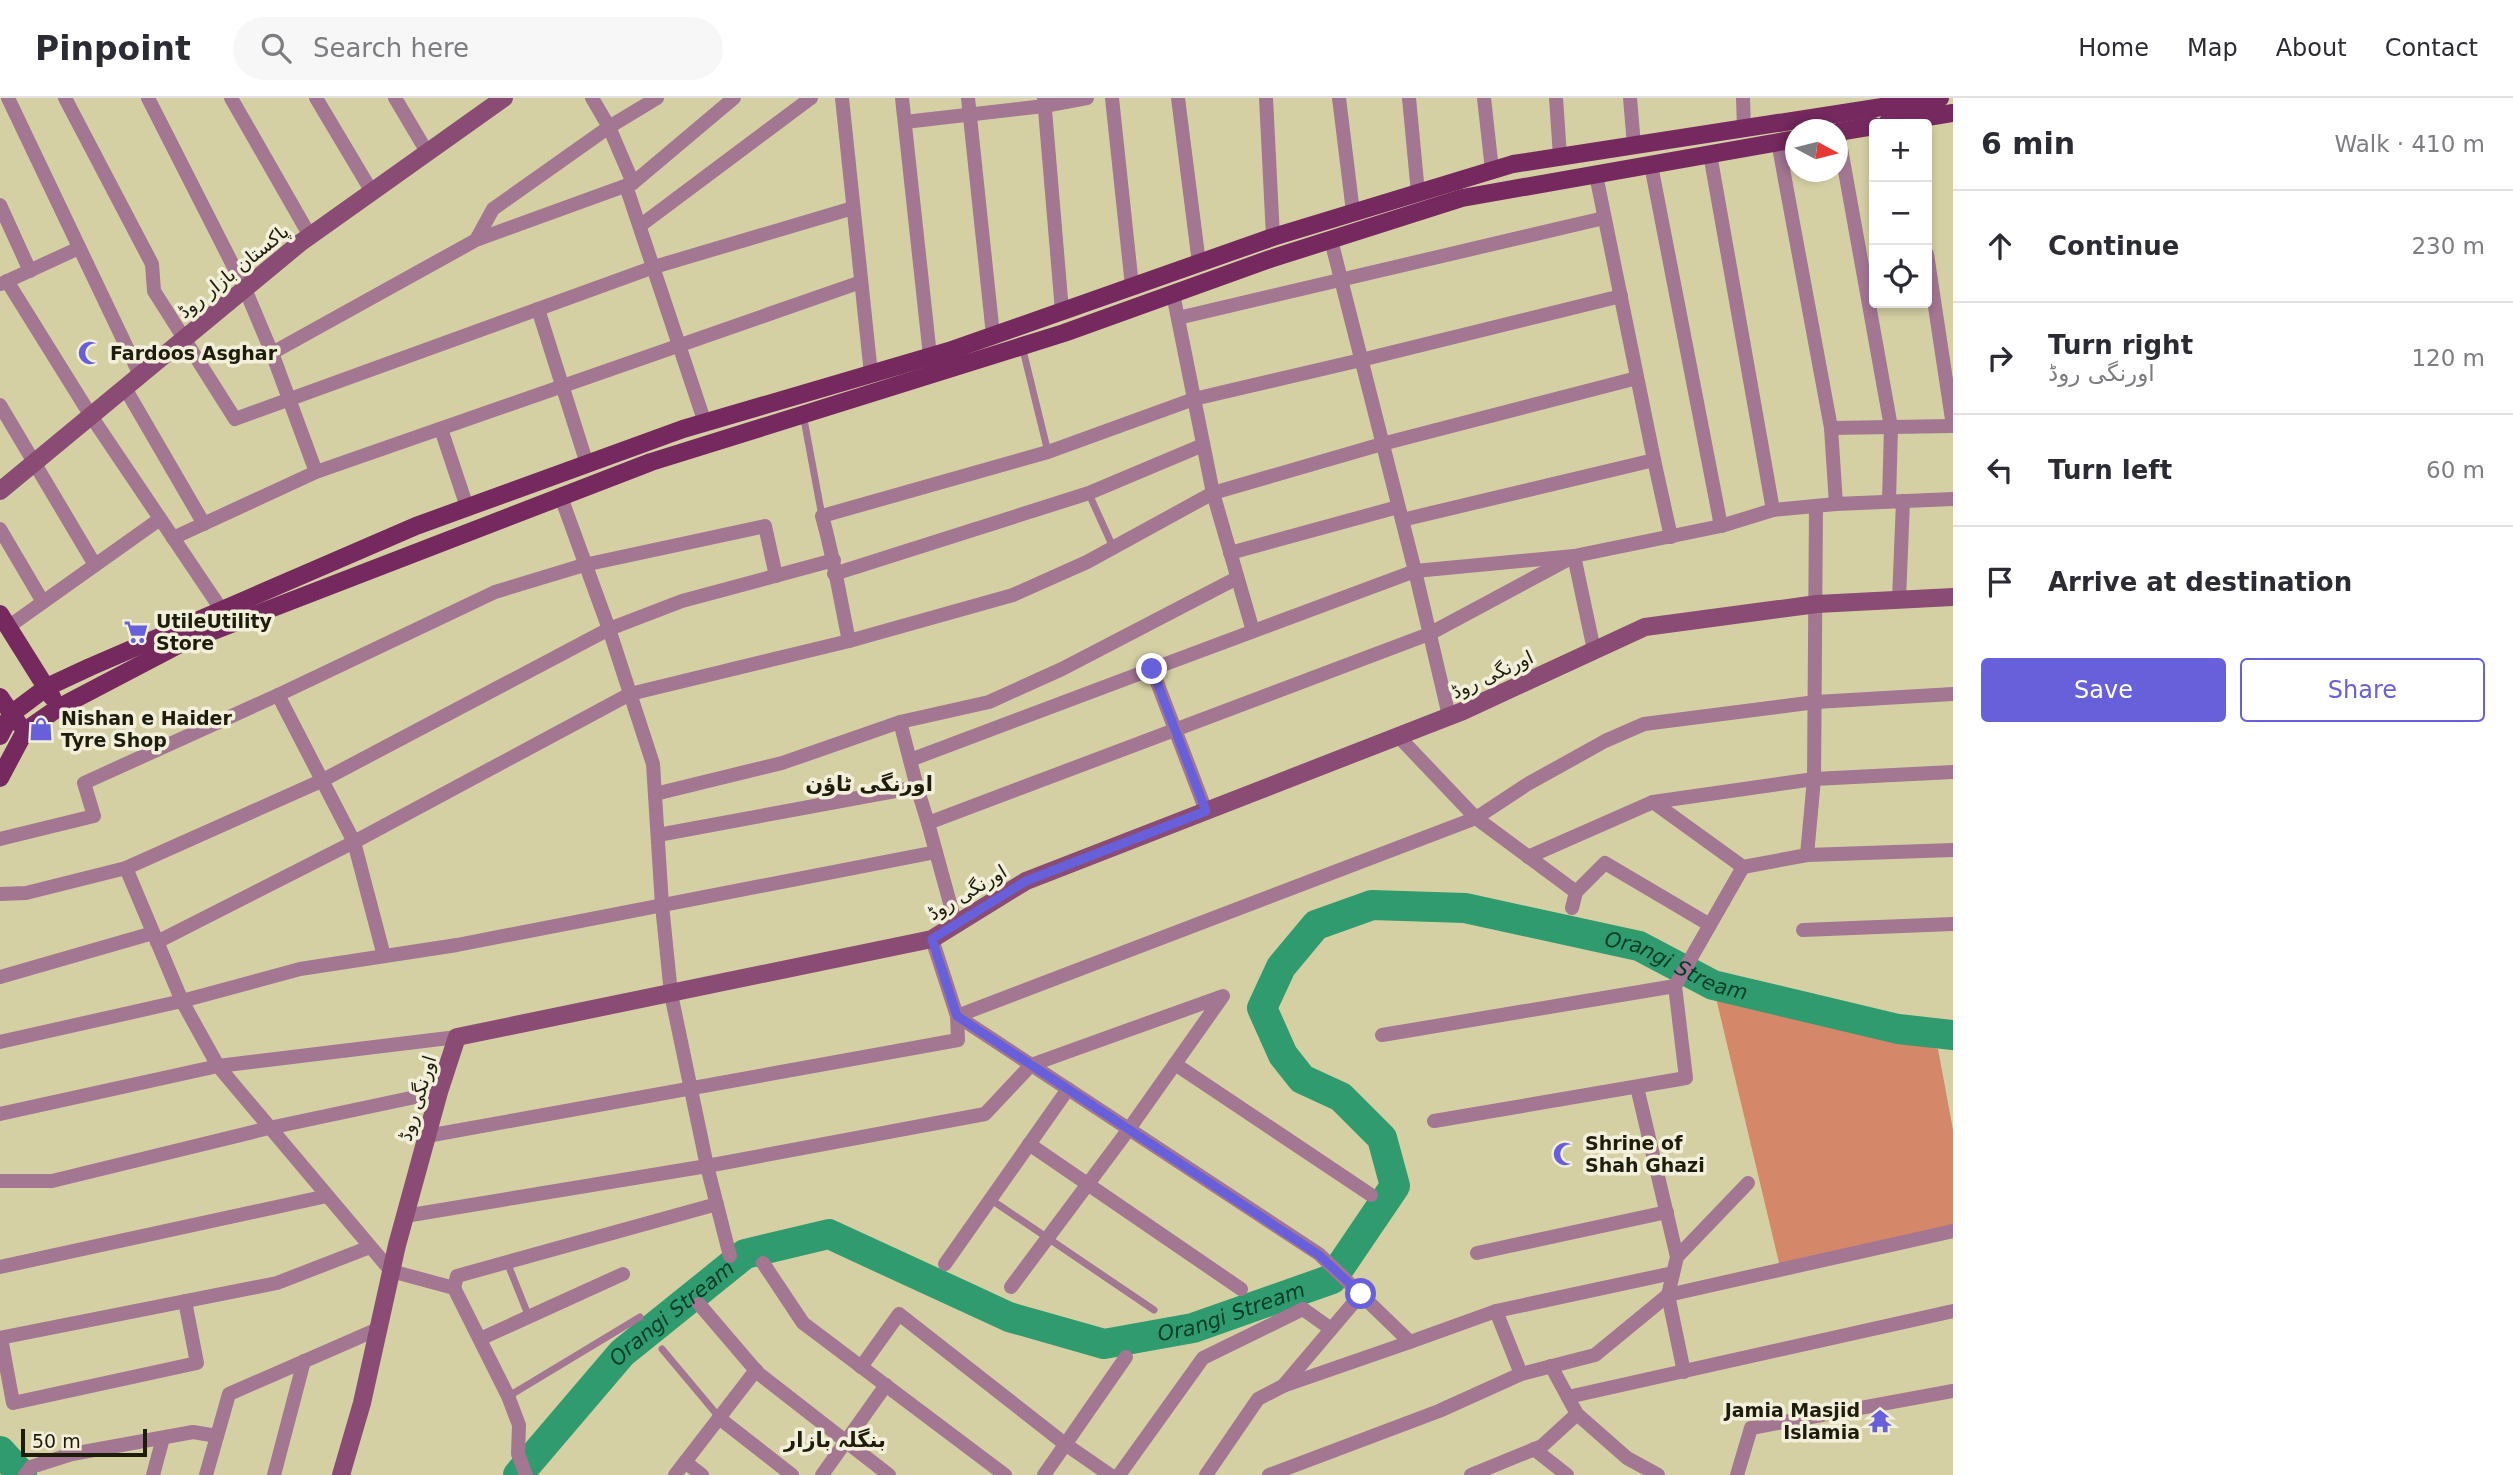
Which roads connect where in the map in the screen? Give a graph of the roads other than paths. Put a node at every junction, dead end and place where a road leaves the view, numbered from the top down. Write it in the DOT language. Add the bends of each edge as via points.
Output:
graph roads {
  1 [pos="8,98"];
  2 [pos="65,98"];
  3 [pos="148,98"];
  4 [pos="231,98"];
  5 [pos="316,98"];
  6 [pos="395,98"];
  7 [pos="504,98"];
  8 [pos="592,98"];
  9 [pos="657,98"];
  10 [pos="734,98"];
  11 [pos="811,98"];
  12 [pos="842,98"];
  13 [pos="902,98"];
  14 [pos="968,98"];
  15 [pos="1087,98"];
  16 [pos="1112,98"];
  17 [pos="1178,98"];
  18 [pos="1266,98"];
  19 [pos="1339,98"];
  20 [pos="1409,98"];
  21 [pos="1484,98"];
  22 [pos="1556,98"];
  23 [pos="1630,98"];
  24 [pos="1743,98"];
  25 [pos="1940,98"];
  26 [pos="1914,100"];
  27 [pos="1044,102"];
  28 [pos="481,105"];
  29 [pos="1953,113"];
  30 [pos="970,114"];
  31 [pos="1922,119"];
  32 [pos="905,122"];
  33 [pos="609,127"];
  34 [pos="1869,127"];
  35 [pos="1744,128"];
  36 [pos="1848,130"];
  37 [pos="1785,141"];
  38 [pos="1634,145"];
  39 [pos="427,152"];
  40 [pos="1710,154"];
  41 [pos="1560,156"];
  42 [pos="1651,165"];
  43 [pos="1492,170"];
  44 [pos="1596,175"];
  45 [pos="1792,182"];
  46 [pos="1847,182"];
  47 [pos="630,185"];
  48 [pos="372,192"];
  49 [pos="1418,193"];
  50 [pos="0,205"];
  51 [pos="853,208"];
  52 [pos="1353,212"];
  53 [pos="1604,218"];
  54 [pos="641,225"];
  55 [pos="310,236"];
  56 [pos="1273,237"];
  57 [pos="476,240"];
  58 [pos="1331,240"];
  59 [pos="79,248"];
  60 [pos="1199,263"];
  61 [pos="654,267"];
  62 [pos="30,271"];
  63 [pos="1341,280"];
  64 [pos="861,282"];
  65 [pos="4,283"];
  66 [pos="1132,286"];
  67 [pos="1932,287"];
  68 [pos="245,289"];
  69 [pos="1173,294"];
  70 [pos="1621,296"];
  71 [pos="538,309"];
  72 [pos="1062,311"];
  73 [pos="1178,318"];
  74 [pos="993,335"];
  75 [pos="184,339"];
  76 [pos="680,346"];
  77 [pos="1022,346"];
  78 [pos="272,352"];
  79 [pos="930,356"];
  80 [pos="1361,360"];
  81 [pos="871,374"];
  82 [pos="140,375"];
  83 [pos="1637,378"];
  84 [pos="563,387"];
  85 [pos="125,388"];
  86 [pos="289,399"];
  87 [pos="1194,399"];
  88 [pos="0,405"];
  89 [pos="803,414"];
  90 [pos="91,416"];
  91 [pos="705,423"];
  92 [pos="1953,426"];
  93 [pos="1891,427"];
  94 [pos="1831,428"];
  95 [pos="441,429"];
  96 [pos="1382,444"];
  97 [pos="1203,446"];
  98 [pos="1048,452"];
  99 [pos="1654,460"];
  100 [pos="35,463"];
  101 [pos="587,464"];
  102 [pos="316,472"];
  103 [pos="0,491"];
  104 [pos="1089,493"];
  105 [pos="1213,493"];
  106 [pos="561,497"];
  107 [pos="1953,499"];
  108 [pos="1896,501"];
  109 [pos="1836,504"];
  110 [pos="1816,506"];
  111 [pos="467,507"];
  112 [pos="1773,510"];
  113 [pos="1400,514"];
  114 [pos="822,516"];
  115 [pos="160,519"];
  116 [pos="204,524"];
  117 [pos="1721,526"];
  118 [pos="0,529"];
  119 [pos="1671,537"];
  120 [pos="173,538"];
  121 [pos="1113,547"];
  122 [pos="1230,553"];
  123 [pos="1574,556"];
  124 [pos="95,565"];
  125 [pos="584,565"];
  126 [pos="834,567"];
  127 [pos="1415,571"];
  128 [pos="776,576"];
  129 [pos="1237,578"];
  130 [pos="1953,597"];
  131 [pos="1899,600"];
  132 [pos="43,602"];
  133 [pos="1817,604"];
  134 [pos="221,609"];
  135 [pos="4,620"];
  136 [pos="609,629"];
  137 [pos="1253,631"];
  138 [pos="1429,634"];
  139 [pos="849,641"];
  140 [pos="1594,650"];
  141 [pos="1152,669"];
  142 [pos="47,687"];
  143 [pos="630,694"];
  144 [pos="1953,694"];
  145 [pos="278,695"];
  146 [pos="0,697"];
  147 [pos="1816,702"];
  148 [pos="58,708"];
  149 [pos="11,714"];
  150 [pos="1449,716"];
  151 [pos="900,722"];
  152 [pos="1175,729"];
  153 [pos="25,731"];
  154 [pos="0,736"];
  155 [pos="1398,736"];
  156 [pos="910,760"];
  157 [pos="1953,772"];
  158 [pos="0,778"];
  159 [pos="1814,779"];
  160 [pos="321,781"];
  161 [pos="917,787"];
  162 [pos="655,794"];
  163 [pos="1653,802"];
  164 [pos="1206,811"];
  165 [pos="1476,818"];
  166 [pos="928,823"];
  167 [pos="657,835"];
  168 [pos="0,839"];
  169 [pos="355,842"];
  170 [pos="1953,850"];
  171 [pos="936,852"];
  172 [pos="1807,855"];
  173 [pos="1528,857"];
  174 [pos="126,867"];
  175 [pos="1743,867"];
  176 [pos="1576,892"];
  177 [pos="0,894"];
  178 [pos="662,905"];
  179 [pos="1572,908"];
  180 [pos="1953,924"];
  181 [pos="956,925"];
  182 [pos="1709,926"];
  183 [pos="1803,930"];
  184 [pos="155,938"];
  185 [pos="932,939"];
  186 [pos="384,956"];
  187 [pos="0,977"];
  188 [pos="1675,985"];
  189 [pos="671,994"];
  190 [pos="182,1001"];
  191 [pos="957,1016"];
  192 [pos="1382,1035"];
  193 [pos="457,1037"];
  194 [pos="0,1042"];
  195 [pos="1175,1064"];
  196 [pos="1031,1065"];
  197 [pos="218,1066"];
  198 [pos="1637,1087"];
  199 [pos="692,1089"];
  200 [pos="1068,1089"];
  201 [pos="439,1092"];
  202 [pos="0,1114"];
  203 [pos="1434,1121"];
  204 [pos="269,1128"];
  205 [pos="1129,1129"];
  206 [pos="427,1136"];
  207 [pos="1029,1144"];
  208 [pos="707,1166"];
  209 [pos="0,1181"];
  210 [pos="1748,1183"];
  211 [pos="1088,1184"];
  212 [pos="1371,1195"];
  213 [pos="327,1196"];
  214 [pos="990,1199"];
  215 [pos="717,1204"];
  216 [pos="1667,1212"];
  217 [pos="405,1216"];
  218 [pos="1953,1231"];
  219 [pos="1048,1239"];
  220 [pos="370,1247"];
  221 [pos="1477,1253"];
  222 [pos="730,1255"];
  223 [pos="1677,1257"];
  224 [pos="507,1262"];
  225 [pos="763,1263"];
  226 [pos="945,1264"];
  227 [pos="0,1267"];
  228 [pos="391,1271"];
  229 [pos="1673,1273"];
  230 [pos="623,1274"];
  231 [pos="1011,1287"];
  232 [pos="454,1288"];
  233 [pos="1241,1289"];
  234 [pos="1360,1294"];
  235 [pos="1668,1296"];
  236 [pos="185,1301"];
  237 [pos="699,1304"];
  238 [pos="1154,1310"];
  239 [pos="1496,1311"];
  240 [pos="1953,1311"];
  241 [pos="529,1317"];
  242 [pos="640,1317"];
  243 [pos="378,1329"];
  244 [pos="1331,1329"];
  245 [pos="0,1338"];
  246 [pos="480,1339"];
  247 [pos="1410,1342"];
  248 [pos="662,1349"];
  249 [pos="1126,1357"];
  250 [pos="304,1361"];
  251 [pos="1551,1366"];
  252 [pos="861,1367"];
  253 [pos="756,1370"];
  254 [pos="1684,1372"];
  255 [pos="1521,1374"];
  256 [pos="886,1385"];
  257 [pos="1283,1386"];
  258 [pos="1953,1391"];
  259 [pos="509,1396"];
  260 [pos="1568,1397"];
  261 [pos="1577,1414"];
  262 [pos="719,1418"];
  263 [pos="217,1436"];
  264 [pos="163,1438"];
  265 [pos="846,1441"];
  266 [pos="1065,1444"];
  267 [pos="1534,1449"];
  268 [pos="685,1462"];
  269 [pos="524,1470"];
  270 [pos="28,1471"];
  271 [pos="153,1475"];
  272 [pos="206,1475"];
  273 [pos="274,1475"];
  274 [pos="341,1475"];
  275 [pos="675,1475"];
  276 [pos="702,1475"];
  277 [pos="792,1475"];
  278 [pos="822,1475"];
  279 [pos="889,1475"];
  280 [pos="1005,1475"];
  281 [pos="1044,1475"];
  282 [pos="1111,1475"];
  283 [pos="1119,1475"];
  284 [pos="1206,1475"];
  285 [pos="1269,1475"];
  286 [pos="1471,1475"];
  287 [pos="1567,1475"];
  288 [pos="1658,1475"];
  289 [pos="1737,1475"];
  1 -- 59 [label="street"];
  2 -- 75 [label="street" via="152,264 154,291"];
  3 -- 68 [label="street"];
  4 -- 55 [label="street"];
  5 -- 48 [label="street"];
  6 -- 39 [label="street"];
  7 -- 28 [label="street, پاکستان بازار روڈ"];
  8 -- 33 [label="street"];
  9 -- 33 [label="street"];
  10 -- 47 [label="street"];
  11 -- 54 [label="street"];
  12 -- 51 [label="street"];
  13 -- 32 [label="street"];
  14 -- 30 [label="street"];
  15 -- 27 [label="street"];
  16 -- 66 [label="street"];
  17 -- 60 [label="street"];
  18 -- 56 [label="street"];
  19 -- 52 [label="street"];
  20 -- 49 [label="street"];
  21 -- 43 [label="street"];
  22 -- 41 [label="street"];
  23 -- 38 [label="street"];
  24 -- 35 [label="street"];
  25 -- 26 [label="main road"];
  26 -- 35 [label="main road"];
  27 -- 30 [label="street"];
  27 -- 72 [label="street"];
  28 -- 39 [label="street, پاکستان بازار روڈ"];
  29 -- 31 [label="main road"];
  30 -- 32 [label="street"];
  30 -- 74 [label="street"];
  32 -- 79 [label="street"];
  33 -- 47 [label="street"];
  33 -- 57 [label="street" via="493,209"];
  34 -- 36 [label="main road"];
  35 -- 38 [label="main road"];
  37 -- 40 [label="main road"];
  38 -- 41 [label="main road"];
  39 -- 48 [label="street, پاکستان بازار روڈ"];
  40 -- 42 [label="main road"];
  40 -- 112 [label="street"];
  41 -- 43 [label="main road"];
  42 -- 44 [label="main road"];
  42 -- 117 [label="street"];
  43 -- 49 [label="main road"];
  44 -- 53 [label="street"];
  44 -- 58 [label="main road" via="1462,198"];
  45 -- 94 [label="street"];
  46 -- 93 [label="street"];
  47 -- 54 [label="street"];
  47 -- 57 [label="street"];
  48 -- 55 [label="street, پاکستان بازار روڈ"];
  49 -- 52 [label="main road"];
  50 -- 62 [label="street"];
  51 -- 61 [label="street"];
  51 -- 64 [label="street"];
  52 -- 56 [label="main road"];
  53 -- 63 [label="street"];
  53 -- 70 [label="street"];
  54 -- 61 [label="street"];
  55 -- 68 [label="street, پاکستان بازار روڈ"];
  56 -- 60 [label="main road"];
  57 -- 78 [label="street"];
  58 -- 63 [label="street"];
  58 -- 69 [label="main road"];
  59 -- 62 [label="street"];
  59 -- 82 [label="street"];
  60 -- 66 [label="main road"];
  61 -- 71 [label="street"];
  61 -- 76 [label="street"];
  62 -- 65 [label="street"];
  63 -- 73 [label="street"];
  63 -- 80 [label="street"];
  64 -- 76 [label="street"];
  64 -- 81 [label="street"];
  65 -- 90 [label="street"];
  66 -- 72 [label="main road"];
  67 -- 92 [label="street"];
  68 -- 75 [label="street, پاکستان بازار روڈ"];
  68 -- 78 [label="street"];
  69 -- 73 [label="street"];
  69 -- 77 [label="main road"];
  70 -- 80 [label="street"];
  70 -- 83 [label="street"];
  71 -- 84 [label="street"];
  71 -- 86 [label="street"];
  72 -- 74 [label="main road"];
  73 -- 87 [label="street"];
  74 -- 79 [label="main road"];
  75 -- 82 [label="street, پاکستان بازار روڈ"];
  75 -- 86 [label="street" via="235,419"];
  76 -- 84 [label="street"];
  76 -- 91 [label="street"];
  77 -- 89 [label="main road"];
  77 -- 98 [label="lane"];
  78 -- 86 [label="street"];
  79 -- 81 [label="main road"];
  80 -- 87 [label="street"];
  80 -- 96 [label="street"];
  81 -- 91 [label="main road"];
  82 -- 85 [label="street, پاکستان بازار روڈ"];
  83 -- 96 [label="street"];
  83 -- 99 [label="street"];
  84 -- 95 [label="street"];
  84 -- 101 [label="street"];
  85 -- 90 [label="street, پاکستان بازار روڈ"];
  85 -- 116 [label="street"];
  86 -- 102 [label="street"];
  87 -- 97 [label="street"];
  87 -- 98 [label="street"];
  88 -- 100 [label="street"];
  89 -- 106 [label="main road" via="652,462"];
  89 -- 114 [label="lane"];
  90 -- 100 [label="street, پاکستان بازار روڈ"];
  90 -- 115 [label="street"];
  91 -- 101 [label="main road"];
  92 -- 93 [label="street"];
  93 -- 94 [label="street"];
  93 -- 108 [label="street"];
  94 -- 109 [label="street"];
  95 -- 102 [label="street"];
  95 -- 111 [label="street"];
  96 -- 105 [label="street"];
  96 -- 113 [label="street"];
  97 -- 104 [label="street"];
  97 -- 105 [label="street"];
  98 -- 114 [label="street"];
  99 -- 113 [label="street"];
  99 -- 119 [label="street"];
  100 -- 103 [label="street, پاکستان بازار روڈ"];
  100 -- 124 [label="street"];
  101 -- 111 [label="main road"];
  102 -- 116 [label="street"];
  104 -- 121 [label="lane"];
  104 -- 126 [label="street"];
  105 -- 121 [label="street"];
  105 -- 122 [label="street"];
  106 -- 125 [label="street"];
  106 -- 148 [label="main road" via="182,643"];
  107 -- 108 [label="street"];
  108 -- 109 [label="street"];
  108 -- 131 [label="street"];
  109 -- 110 [label="street"];
  110 -- 112 [label="street"];
  110 -- 133 [label="street"];
  111 -- 134 [label="main road"];
  112 -- 117 [label="street"];
  113 -- 122 [label="street"];
  113 -- 127 [label="street"];
  114 -- 126 [label="street"];
  115 -- 120 [label="street"];
  115 -- 124 [label="street"];
  116 -- 120 [label="street"];
  117 -- 119 [label="street"];
  118 -- 132 [label="street"];
  119 -- 123 [label="street"];
  120 -- 134 [label="street"];
  121 -- 139 [label="street" via="1013,595"];
  122 -- 129 [label="street"];
  123 -- 127 [label="street"];
  123 -- 138 [label="street"];
  123 -- 140 [label="street"];
  124 -- 132 [label="street"];
  125 -- 128 [label="street" via="765,526"];
  125 -- 136 [label="street"];
  125 -- 145 [label="street" via="495,592"];
  126 -- 128 [label="street"];
  126 -- 139 [label="street"];
  127 -- 137 [label="street"];
  127 -- 138 [label="street"];
  128 -- 136 [label="street" via="682,601"];
  129 -- 137 [label="street"];
  129 -- 151 [label="street" via="989,702"];
  130 -- 131 [label="street, اورنگی روڈ"];
  131 -- 133 [label="street, اورنگی روڈ"];
  132 -- 135 [label="street"];
  133 -- 140 [label="street, اورنگی روڈ" via="1645,627"];
  133 -- 147 [label="street"];
  134 -- 142 [label="main road"];
  135 -- 142 [label="main road"];
  136 -- 143 [label="street"];
  136 -- 160 [label="street"];
  137 -- 141 [label="street"];
  138 -- 150 [label="street"];
  138 -- 152 [label="street"];
  139 -- 143 [label="street"];
  140 -- 150 [label="street, اورنگی روڈ"];
  141 -- 152 [label="street"];
  141 -- 156 [label="street"];
  142 -- 148 [label="main road"];
  142 -- 149 [label="main road"];
  143 -- 162 [label="street" via="653,764"];
  143 -- 169 [label="street"];
  144 -- 147 [label="street"];
  145 -- 160 [label="street"];
  145 -- 168 [label="street" via="84,783 94,816"];
  146 -- 149 [label="main road"];
  147 -- 159 [label="street"];
  147 -- 165 [label="street" via="1644,724 1526,785"];
  148 -- 153 [label="main road"];
  149 -- 153 [label="main road"];
  149 -- 154 [label="main road"];
  150 -- 155 [label="street, اورنگی روڈ"];
  151 -- 156 [label="street"];
  151 -- 162 [label="street" via="782,763"];
  152 -- 164 [label="street"];
  152 -- 166 [label="street"];
  153 -- 158 [label="main road"];
  155 -- 164 [label="street, اورنگی روڈ"];
  155 -- 165 [label="street"];
  156 -- 161 [label="street"];
  157 -- 159 [label="street"];
  159 -- 163 [label="street"];
  159 -- 172 [label="street"];
  160 -- 169 [label="street"];
  160 -- 174 [label="street"];
  161 -- 166 [label="street"];
  161 -- 167 [label="street"];
  162 -- 167 [label="street"];
  163 -- 173 [label="street"];
  163 -- 175 [label="street"];
  164 -- 181 [label="street, اورنگی روڈ" via="1026,881"];
  165 -- 173 [label="street"];
  165 -- 191 [label="street"];
  166 -- 171 [label="street"];
  167 -- 178 [label="street"];
  169 -- 184 [label="street"];
  169 -- 186 [label="street"];
  170 -- 172 [label="street"];
  171 -- 178 [label="street"];
  171 -- 181 [label="street"];
  172 -- 175 [label="street"];
  173 -- 176 [label="street"];
  174 -- 177 [label="street" via="26,893"];
  174 -- 184 [label="street"];
  175 -- 182 [label="street"];
  176 -- 179 [label="street"];
  176 -- 182 [label="street" via="1605,863"];
  178 -- 186 [label="street"];
  178 -- 189 [label="street"];
  180 -- 183 [label="street"];
  181 -- 185 [label="street, اورنگی روڈ"];
  182 -- 188 [label="street"];
  184 -- 187 [label="street"];
  184 -- 190 [label="street"];
  185 -- 189 [label="street, اورنگی روڈ"];
  185 -- 191 [label="street"];
  186 -- 190 [label="street" via="300,968"];
  188 -- 192 [label="street"];
  188 -- 198 [label="street" via="1686,1078"];
  189 -- 193 [label="street, اورنگی روڈ"];
  189 -- 199 [label="street"];
  190 -- 194 [label="street"];
  190 -- 197 [label="street"];
  191 -- 196 [label="street"];
  191 -- 199 [label="street" via="958,1040"];
  193 -- 197 [label="street"];
  193 -- 201 [label="street, اورنگی روڈ"];
  195 -- 196 [label="street" via="1223,996"];
  195 -- 205 [label="street"];
  195 -- 212 [label="street"];
  196 -- 200 [label="street"];
  196 -- 208 [label="street" via="985,1114"];
  197 -- 202 [label="street"];
  197 -- 204 [label="street"];
  198 -- 203 [label="street"];
  198 -- 216 [label="street"];
  199 -- 206 [label="street"];
  199 -- 208 [label="street"];
  200 -- 205 [label="street"];
  200 -- 207 [label="street"];
  201 -- 204 [label="street"];
  201 -- 206 [label="street, اورنگی روڈ"];
  204 -- 209 [label="street" via="52,1181"];
  204 -- 213 [label="street"];
  205 -- 211 [label="street"];
  205 -- 234 [label="street" via="1319,1255"];
  206 -- 217 [label="street, اورنگی روڈ"];
  207 -- 211 [label="street"];
  207 -- 214 [label="street"];
  208 -- 215 [label="street"];
  208 -- 217 [label="street"];
  210 -- 223 [label="street"];
  211 -- 219 [label="street"];
  211 -- 233 [label="street"];
  213 -- 220 [label="street"];
  213 -- 227 [label="street"];
  214 -- 219 [label="lane"];
  214 -- 226 [label="street"];
  215 -- 222 [label="street"];
  215 -- 224 [label="street"];
  216 -- 221 [label="street"];
  216 -- 223 [label="street"];
  217 -- 228 [label="street, اورنگی روڈ"];
  218 -- 235 [label="street"];
  219 -- 231 [label="street"];
  219 -- 238 [label="lane"];
  220 -- 228 [label="street"];
  220 -- 236 [label="street" via="276,1283"];
  223 -- 229 [label="street"];
  224 -- 232 [label="street" via="457,1276"];
  224 -- 241 [label="lane"];
  225 -- 252 [label="street" via="803,1323"];
  228 -- 232 [label="street"];
  228 -- 243 [label="street, اورنگی روڈ"];
  229 -- 235 [label="street"];
  229 -- 239 [label="street"];
  230 -- 241 [label="street"];
  232 -- 246 [label="street"];
  234 -- 244 [label="street"];
  234 -- 247 [label="street"];
  235 -- 251 [label="street" via="1595,1355"];
  235 -- 254 [label="street"];
  236 -- 245 [label="street"];
  236 -- 245 [label="street" via="197,1363 13,1403"];
  237 -- 253 [label="street"];
  239 -- 247 [label="street"];
  239 -- 255 [label="street"];
  240 -- 254 [label="street"];
  241 -- 246 [label="street"];
  242 -- 259 [label="lane"];
  243 -- 250 [label="street"];
  243 -- 274 [label="street, اورنگی روڈ"];
  244 -- 257 [label="street"];
  244 -- 283 [label="street" via="1303,1309 1203,1358"];
  246 -- 259 [label="street"];
  247 -- 257 [label="street"];
  248 -- 262 [label="lane"];
  249 -- 266 [label="street"];
  250 -- 263 [label="street" via="229,1394"];
  250 -- 273 [label="street"];
  251 -- 255 [label="street"];
  251 -- 260 [label="street"];
  252 -- 256 [label="street"];
  252 -- 266 [label="street" via="899,1314"];
  253 -- 262 [label="street"];
  253 -- 265 [label="street"];
  254 -- 260 [label="street"];
  255 -- 285 [label="street" via="1439,1411"];
  256 -- 265 [label="street"];
  256 -- 280 [label="street"];
  257 -- 284 [label="street" via="1258,1399"];
  258 -- 289 [label="street" via="1751,1428"];
  259 -- 269 [label="street" via="519,1425"];
  260 -- 261 [label="street"];
  261 -- 267 [label="street"];
  261 -- 288 [label="street" via="1627,1458"];
  262 -- 268 [label="street"];
  262 -- 277 [label="street"];
  263 -- 264 [label="street" via="193,1432"];
  263 -- 272 [label="street"];
  264 -- 270 [label="street" via="72,1454"];
  264 -- 271 [label="street"];
  265 -- 278 [label="street"];
  265 -- 279 [label="street"];
  266 -- 281 [label="street"];
  266 -- 282 [label="street"];
  267 -- 286 [label="street"];
  267 -- 287 [label="street"];
  268 -- 275 [label="street"];
  268 -- 276 [label="street"];
}
